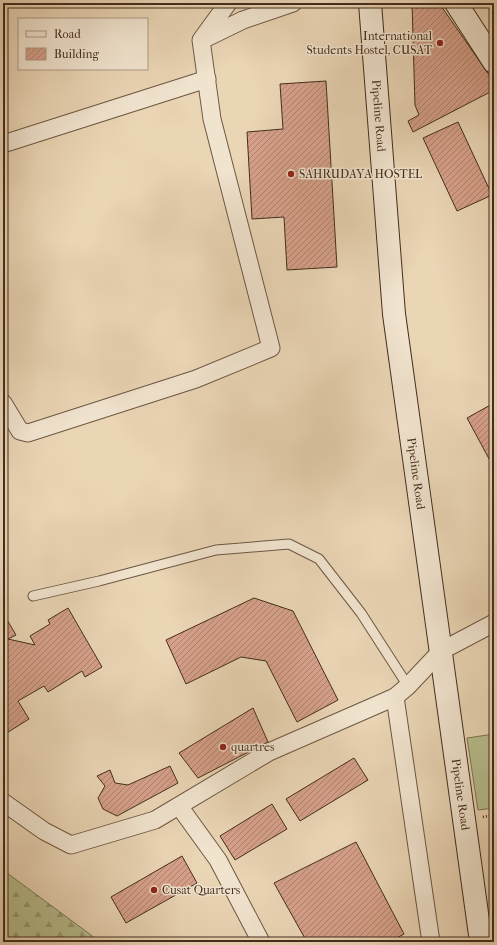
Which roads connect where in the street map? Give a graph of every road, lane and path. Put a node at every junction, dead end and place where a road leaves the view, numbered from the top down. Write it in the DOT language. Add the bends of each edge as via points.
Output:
graph roads {
  1 [pos="228,3"];
  2 [pos="293,3"];
  3 [pos="370,3"];
  4 [pos="456,3"];
  5 [pos="201,40"];
  6 [pos="494,62"];
  7 [pos="207,79"];
  8 [pos="3,144"];
  9 [pos="3,403"];
  10 [pos="33,596"];
  11 [pos="494,623"];
  12 [pos="441,651"];
  13 [pos="408,686"];
  14 [pos="395,697"];
  15 [pos="3,802"];
  16 [pos="179,806"];
  17 [pos="260,942"];
  18 [pos="431,942"];
  19 [pos="481,942"];
  1 -- 5 [label="street"];
  2 -- 5 [label="street" via="243,20"];
  3 -- 12 [label="street, Pipeline Road" via="394,314"];
  4 -- 6 [label="street"];
  5 -- 7 [label="street"];
  7 -- 8 [label="street"];
  7 -- 9 [label="street" via="212,119 271,348 196,379 28,433 20,431"];
  10 -- 13 [label="lane" via="216,550 289,544 319,559 361,613"];
  11 -- 12 [label="street"];
  12 -- 13 [label="street"];
  12 -- 19 [label="street, Pipeline Road"];
  13 -- 14 [label="street"];
  14 -- 16 [label="street" via="269,752"];
  14 -- 18 [label="street"];
  15 -- 16 [label="street" via="44,831 71,845 155,820"];
  16 -- 17 [label="street" via="218,860"];
}
